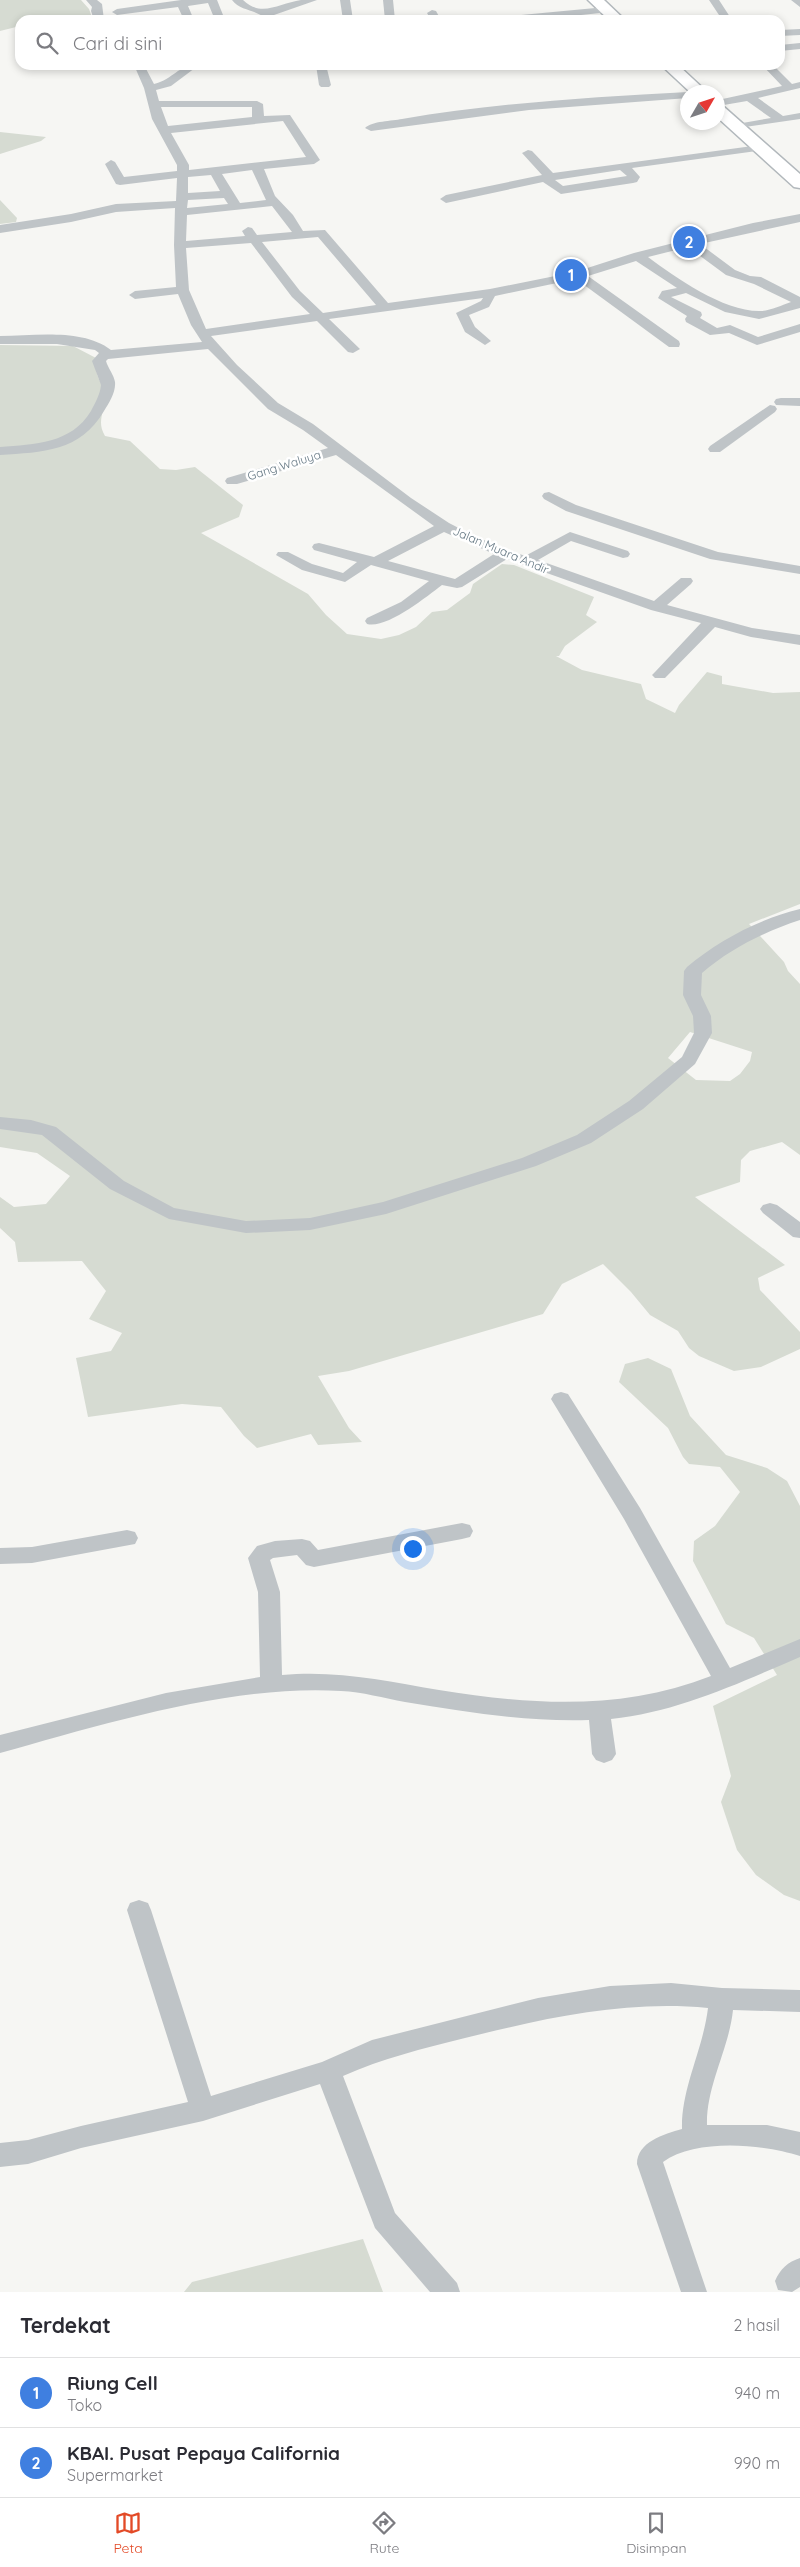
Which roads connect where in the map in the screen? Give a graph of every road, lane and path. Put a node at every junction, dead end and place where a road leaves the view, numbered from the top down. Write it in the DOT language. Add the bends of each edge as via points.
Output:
graph roads {
  1 [pos="91,0"];
  2 [pos="134,0"];
  3 [pos="208,0"];
  4 [pos="212,0"];
  5 [pos="312,0"];
  6 [pos="345,0"];
  7 [pos="388,0"];
  8 [pos="714,0"];
  9 [pos="796,0"];
  10 [pos="182,3"];
  11 [pos="240,3"];
  12 [pos="800,4"];
  13 [pos="115,8"];
  14 [pos="606,10"];
  15 [pos="97,15"];
  16 [pos="130,15"];
  17 [pos="187,15"];
  18 [pos="218,15"];
  19 [pos="245,15"];
  20 [pos="265,15"];
  21 [pos="274,15"];
  22 [pos="347,15"];
  23 [pos="390,15"];
  24 [pos="552,15"];
  25 [pos="724,15"];
  26 [pos="800,32"];
  27 [pos="785,33"];
  28 [pos="790,47"];
  29 [pos="800,56"];
  30 [pos="141,70"];
  31 [pos="187,70"];
  32 [pos="322,70"];
  33 [pos="675,70"];
  34 [pos="774,70"];
  35 [pos="325,85"];
  36 [pos="691,85"];
  37 [pos="795,86"];
  38 [pos="150,88"];
  39 [pos="680,95"];
  40 [pos="749,97"];
  41 [pos="725,101"];
  42 [pos="153,104"];
  43 [pos="204,104"];
  44 [pos="800,116"];
  45 [pos="725,117"];
  46 [pos="258,118"];
  47 [pos="780,120"];
  48 [pos="203,126"];
  49 [pos="735,127"];
  50 [pos="371,128"];
  51 [pos="164,130"];
  52 [pos="760,148"];
  53 [pos="528,153"];
  54 [pos="111,164"];
  55 [pos="257,167"];
  56 [pos="215,172"];
  57 [pos="183,175"];
  58 [pos="547,178"];
  59 [pos="800,183"];
  60 [pos="227,194"];
  61 [pos="446,199"];
  62 [pos="275,202"];
  63 [pos="182,204"];
  64 [pos="236,207"];
  65 [pos="800,218"];
  66 [pos="269,228"];
  67 [pos="0,229"];
  68 [pos="300,234"];
  69 [pos="253,239"];
  70 [pos="690,243"];
  71 [pos="180,245"];
  72 [pos="638,256"];
  73 [pos="578,274"];
  74 [pos="687,289"];
  75 [pos="183,290"];
  76 [pos="490,293"];
  77 [pos="135,295"];
  78 [pos="800,303"];
  79 [pos="385,308"];
  80 [pos="318,316"];
  81 [pos="800,328"];
  82 [pos="203,333"];
  83 [pos="0,340"];
  84 [pos="485,341"];
  85 [pos="674,344"];
  86 [pos="211,346"];
  87 [pos="353,349"];
  88 [pos="107,354"];
  89 [pos="800,402"];
  90 [pos="715,449"];
  91 [pos="0,450"];
  92 [pos="337,450"];
  93 [pos="232,481"];
  94 [pos="549,496"];
  95 [pos="444,526"];
  96 [pos="319,547"];
  97 [pos="283,554"];
  98 [pos="506,554"];
  99 [pos="623,554"];
  100 [pos="373,561"];
  101 [pos="526,561"];
  102 [pos="800,570"];
  103 [pos="439,580"];
  104 [pos="686,581"];
  105 [pos="656,608"];
  106 [pos="372,621"];
  107 [pos="710,623"];
  108 [pos="800,640"];
  109 [pos="660,675"];
  110 [pos="800,914"];
  111 [pos="0,1123"];
  112 [pos="770,1209"];
  113 [pos="800,1232"];
  114 [pos="561,1399"];
  115 [pos="462,1531"];
  116 [pos="127,1538"];
  117 [pos="0,1556"];
  118 [pos="800,1648"];
  119 [pos="725,1680"];
  120 [pos="271,1685"];
  121 [pos="599,1711"];
  122 [pos="0,1744"];
  123 [pos="604,1754"];
  124 [pos="139,1910"];
  125 [pos="722,2000"];
  126 [pos="800,2001"];
  127 [pos="328,2071"];
  128 [pos="203,2110"];
  129 [pos="695,2138"];
  130 [pos="800,2144"];
  131 [pos="0,2155"];
  132 [pos="447,2292"];
  133 [pos="694,2292"];
  1 -- 15 [label="street" via="98,6"];
  2 -- 13 [label="street"];
  3 -- 10 [label="street"];
  4 -- 18 [label="street"];
  5 -- 21 [label="street"];
  6 -- 22 [label="street"];
  7 -- 23 [label="street"];
  8 -- 25 [label="street"];
  9 -- 12 [label="street"];
  10 -- 16 [label="street"];
  10 -- 17 [label="street"];
  11 -- 19 [label="street"];
  11 -- 20 [label="street"];
  13 -- 16 [label="street"];
  14 -- 24 [label="street"];
  26 -- 27 [label="street"];
  28 -- 29 [label="street"];
  30 -- 38 [label="street, Jalan Muara Andir"];
  31 -- 38 [label="street" via="167,84"];
  32 -- 35 [label="street"];
  33 -- 36 [label="main road"];
  34 -- 37 [label="street"];
  37 -- 40 [label="street"];
  38 -- 42 [label="street, Jalan Muara Andir"];
  39 -- 50 [label="street" via="571,103"];
  40 -- 41 [label="street"];
  40 -- 47 [label="street"];
  42 -- 43 [label="street"];
  42 -- 51 [label="street, Jalan Muara Andir"];
  43 -- 46 [label="street" via="257,104"];
  43 -- 48 [label="street"];
  44 -- 47 [label="street"];
  45 -- 49 [label="main road"];
  46 -- 48 [label="street"];
  46 -- 55 [label="street" via="288,118 314,160"];
  47 -- 49 [label="street"];
  48 -- 51 [label="street"];
  49 -- 52 [label="main road"];
  51 -- 57 [label="street, Jalan Muara Andir" via="183,164"];
  52 -- 58 [label="street" via="623,166 633,179 561,190"];
  52 -- 59 [label="main road"];
  53 -- 58 [label="street"];
  54 -- 57 [label="street" via="120,181"];
  55 -- 56 [label="street"];
  55 -- 62 [label="street"];
  56 -- 57 [label="street"];
  56 -- 60 [label="street"];
  57 -- 63 [label="street, Jalan Muara Andir"];
  58 -- 61 [label="street"];
  60 -- 63 [label="street"];
  60 -- 64 [label="street"];
  62 -- 64 [label="street"];
  62 -- 68 [label="street"];
  63 -- 64 [label="street"];
  63 -- 67 [label="street" via="119,208"];
  63 -- 71 [label="street, Jalan Muara Andir"];
  65 -- 70 [label="street"];
  66 -- 69 [label="street" via="247,230"];
  68 -- 69 [label="street"];
  68 -- 79 [label="street" via="323,234"];
  69 -- 71 [label="street"];
  69 -- 80 [label="street" via="296,294"];
  70 -- 72 [label="street"];
  70 -- 78 [label="street" via="735,275 748,281 756,280"];
  71 -- 75 [label="street, Jalan Muara Andir"];
  72 -- 73 [label="street"];
  72 -- 74 [label="street"];
  73 -- 76 [label="street"];
  73 -- 85 [label="street"];
  74 -- 78 [label="street" via="722,306 757,315"];
  74 -- 81 [label="street" via="666,294 664,298 696,315 691,319 715,332 730,329 757,341"];
  75 -- 77 [label="street"];
  75 -- 82 [label="street, Jalan Muara Andir"];
  76 -- 79 [label="street"];
  76 -- 84 [label="street" via="485,304 462,313 470,329"];
  79 -- 80 [label="street"];
  80 -- 82 [label="street"];
  80 -- 87 [label="street"];
  82 -- 86 [label="street, Jalan Muara Andir"];
  83 -- 88 [label="street" via="73,342 101,348"];
  86 -- 88 [label="street"];
  86 -- 92 [label="street, Jalan Muara Andir" via="273,406 308,427"];
  88 -- 91 [label="street" via="99,361 108,389 88,427 55,445"];
  89 -- 90 [label="street" via="776,406"];
  92 -- 93 [label="street, Gang Waluya"];
  92 -- 95 [label="street, Jalan Muara Andir"];
  94 -- 102 [label="street" via="571,508 715,556"];
  95 -- 98 [label="street, Jalan Muara Andir"];
  95 -- 100 [label="street"];
  96 -- 100 [label="street"];
  97 -- 100 [label="street" via="307,567 345,578"];
  98 -- 101 [label="street, Jalan Muara Andir"];
  98 -- 103 [label="street" via="460,583"];
  99 -- 101 [label="street" via="570,536"];
  100 -- 103 [label="street"];
  101 -- 105 [label="street, Jalan Muara Andir"];
  103 -- 106 [label="street" via="406,606"];
  104 -- 105 [label="street"];
  105 -- 107 [label="street, Jalan Muara Andir"];
  107 -- 108 [label="street, Jalan Muara Andir"];
  107 -- 109 [label="street"];
  110 -- 111 [label="street" via="732,942 714,952 693,971 692,995 702,1016 703,1033 689,1060 636,1106 584,1139 538,1158 386,1208 310,1224 246,1227 169,1213 117,1185 50,1132 32,1126"];
  112 -- 113 [label="street"];
  114 -- 119 [label="street" via="632,1514"];
  115 -- 120 [label="street" via="314,1560 302,1547 265,1552 259,1558 268,1592"];
  116 -- 117 [label="street" via="40,1554"];
  118 -- 119 [label="street"];
  119 -- 121 [label="street" via="688,1694"];
  120 -- 121 [label="street" via="337,1682 500,1708"];
  120 -- 122 [label="street" via="200,1695 61,1726"];
  121 -- 123 [label="street"];
  124 -- 128 [label="street"];
  125 -- 126 [label="street"];
  125 -- 127 [label="street" via="671,1994 627,1996 538,2009 372,2051"];
  125 -- 129 [label="street" via="718,2033 694,2108"];
  127 -- 128 [label="street"];
  127 -- 132 [label="street" via="384,2220"];
  128 -- 131 [label="street" via="28,2152"];
  129 -- 130 [label="street" via="736,2133"];
  129 -- 133 [label="street" via="657,2151 650,2157"];
}
